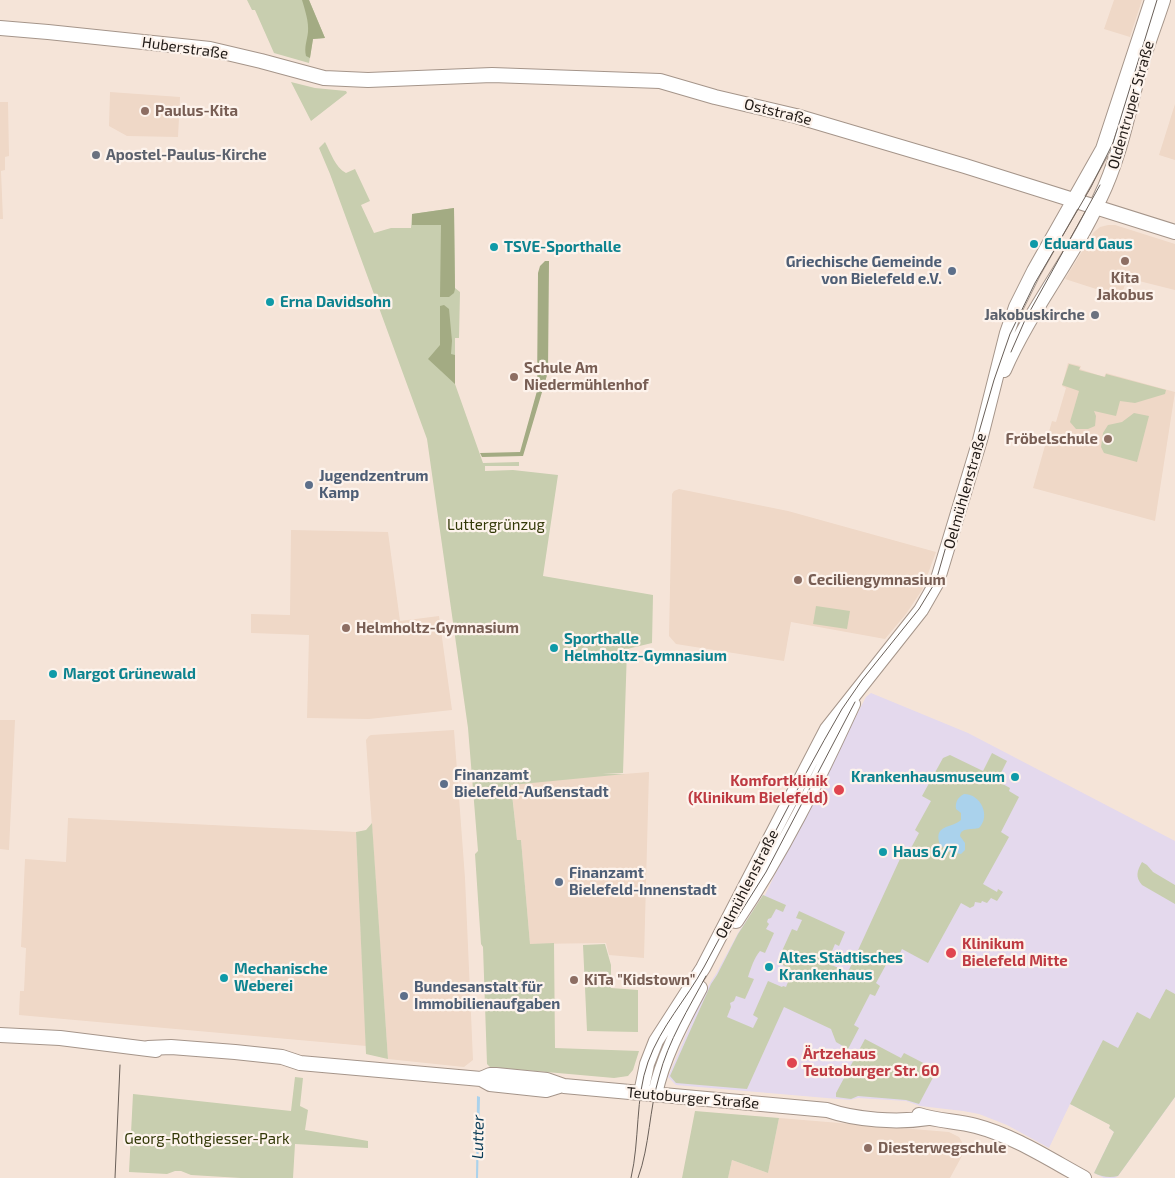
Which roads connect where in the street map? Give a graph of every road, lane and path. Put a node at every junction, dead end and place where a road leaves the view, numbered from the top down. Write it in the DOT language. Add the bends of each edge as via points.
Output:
graph roads {
  1 [pos="1152,0"];
  2 [pos="1162,0"];
  3 [pos="0,28"];
  4 [pos="368,80"];
  5 [pos="1075,201"];
  6 [pos="1096,208"];
  7 [pos="1175,232"];
  8 [pos="992,396"];
  9 [pos="0,1034"];
  10 [pos="648,1093"];
  11 [pos="1084,1178"];
  1 -- 5 [label="street, Oldentruper Straße" via="1108,139"];
  2 -- 6 [label="street, Oldentruper Straße" via="1120,147"];
  3 -- 4 [label="street, Huberstraße" via="190,46 324,78"];
  4 -- 5 [label="street, Oststraße" via="492,75 660,82 796,116"];
  5 -- 6 [label="street, Oststraße"];
  5 -- 8 [label="street, Oelmühlenstraße" via="1020,297 1007,333"];
  6 -- 7 [label="street, Oststraße"];
  6 -- 8 [label="street, Oelmühlenstraße" via="1020,338"];
  8 -- 10 [label="street, Oelmühlenstraße" via="938,582 921,610 827,729 703,968 656,1041 647,1064"];
  9 -- 10 [label="street, Teutoburger Straße" via="148,1048 226,1051 282,1057 300,1063 481,1079 490,1075 548,1080 559,1086"];
  10 -- 11 [label="street, Teutoburger Straße" via="827,1110 844,1107 912,1112 999,1134"];
}
